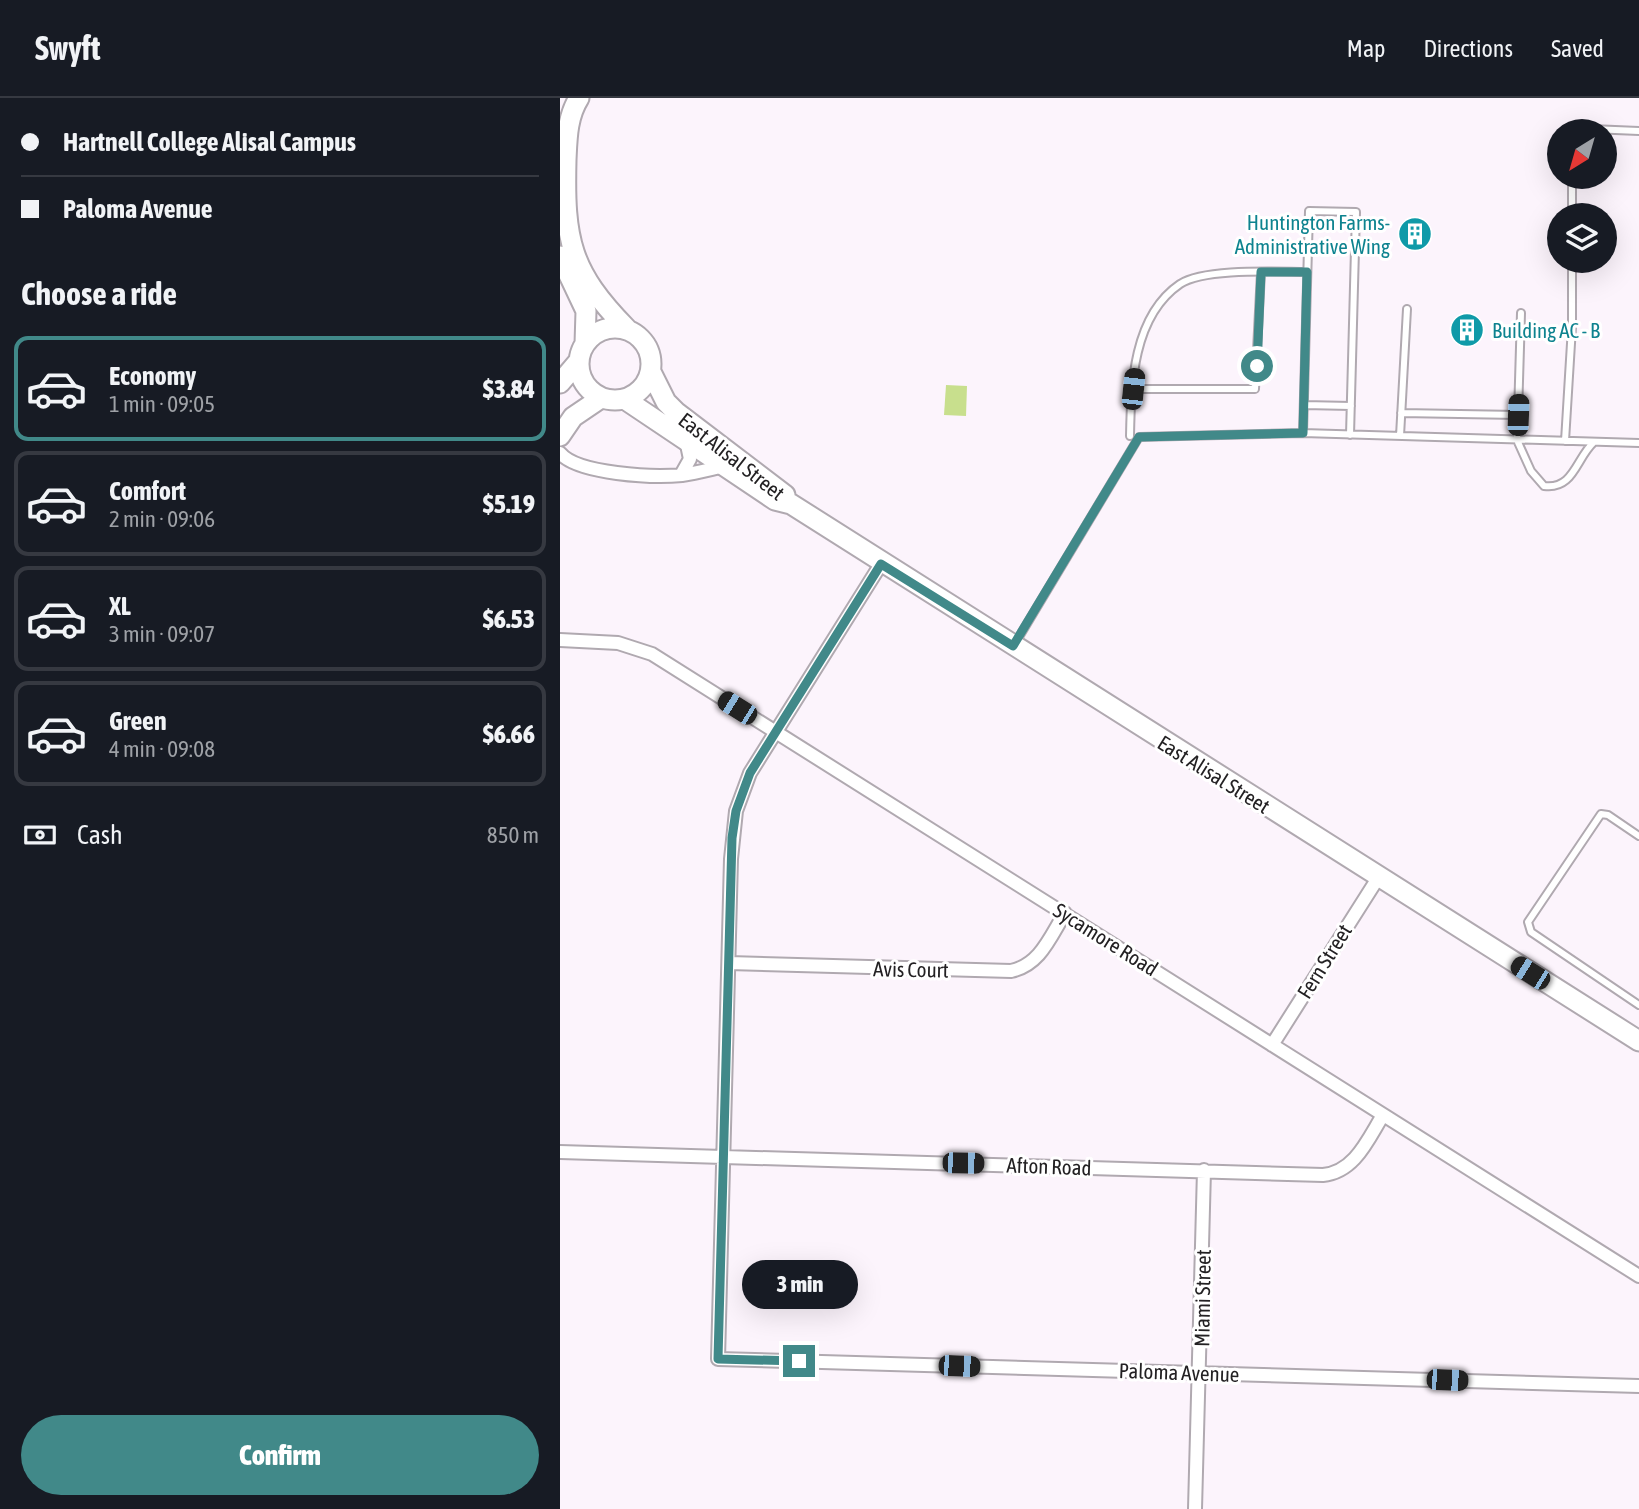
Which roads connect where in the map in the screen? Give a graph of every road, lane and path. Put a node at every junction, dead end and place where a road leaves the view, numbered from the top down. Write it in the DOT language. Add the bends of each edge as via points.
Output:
graph roads {
  1 [pos="579,98"];
  2 [pos="1617,130"];
  3 [pos="1639,131"];
  4 [pos="560,256"];
  5 [pos="1261,272"];
  6 [pos="1307,272"];
  7 [pos="1572,273"];
  8 [pos="1407,309"];
  9 [pos="1521,313"];
  10 [pos="627,329"];
  11 [pos="581,353"];
  12 [pos="651,372"];
  13 [pos="560,383"];
  14 [pos="1133,389"];
  15 [pos="601,398"];
  16 [pos="626,400"];
  17 [pos="1304,405"];
  18 [pos="1351,406"];
  19 [pos="1401,413"];
  20 [pos="1518,415"];
  21 [pos="1303,433"];
  22 [pos="1350,435"];
  23 [pos="560,436"];
  24 [pos="1130,436"];
  25 [pos="1400,436"];
  26 [pos="686,440"];
  27 [pos="1517,440"];
  28 [pos="1565,441"];
  29 [pos="1594,442"];
  30 [pos="1639,443"];
  31 [pos="560,453"];
  32 [pos="725,466"];
  33 [pos="681,475"];
  34 [pos="791,504"];
  35 [pos="881,564"];
  36 [pos="560,640"];
  37 [pos="1013,646"];
  38 [pos="774,731"];
  39 [pos="1639,836"];
  40 [pos="1378,878"];
  41 [pos="1065,913"];
  42 [pos="729,963"];
  43 [pos="1639,1005"];
  44 [pos="1639,1041"];
  45 [pos="1272,1045"];
  46 [pos="1383,1115"];
  47 [pos="560,1152"];
  48 [pos="722,1156"];
  49 [pos="1204,1170"];
  50 [pos="1639,1276"];
  51 [pos="1200,1373"];
  52 [pos="1639,1386"];
  53 [pos="1195,1509"];
  1 -- 10 [label="street" via="567,136 568,235 590,288"];
  2 -- 3 [label="lane"];
  4 -- 11 [label="street" via="586,312"];
  5 -- 6 [label="lane"];
  5 -- 14 [label="lane" via="1227,273 1181,283 1151,313 1136,361"];
  5 -- 14 [label="lane" via="1255,389"];
  6 -- 17 [label="lane"];
  6 -- 18 [label="lane" via="1309,211 1356,212"];
  7 -- 28 [label="lane"];
  8 -- 19 [label="lane"];
  9 -- 20 [label="lane"];
  10 -- 11 [label="street" via="609,328"];
  10 -- 12 [label="street" via="647,348"];
  11 -- 13 [label="street"];
  11 -- 15 [label="street" via="582,379"];
  12 -- 16 [label="street" via="638,393"];
  12 -- 34 [label="street, East Alisal Street" via="676,412 782,490"];
  14 -- 24 [label="lane"];
  15 -- 16 [label="street"];
  15 -- 23 [label="street" via="573,417"];
  16 -- 26 [label="street, East Alisal Street"];
  17 -- 18 [label="lane"];
  17 -- 21 [label="lane"];
  18 -- 22 [label="lane"];
  19 -- 20 [label="lane"];
  19 -- 25 [label="lane"];
  20 -- 27 [label="lane"];
  21 -- 22 [label="lane"];
  21 -- 37 [label="lane" via="1139,437"];
  22 -- 25 [label="lane"];
  25 -- 27 [label="lane"];
  26 -- 32 [label="street, East Alisal Street"];
  26 -- 33 [label="street" via="690,458"];
  27 -- 28 [label="lane"];
  27 -- 29 [label="lane" via="1537,481 1552,487 1570,479 1582,453"];
  28 -- 29 [label="lane"];
  29 -- 30 [label="lane"];
  31 -- 33 [label="street" via="577,466"];
  32 -- 33 [label="street"];
  32 -- 34 [label="street, East Alisal Street" via="775,500"];
  34 -- 35 [label="street, East Alisal Street"];
  35 -- 37 [label="street, East Alisal Street"];
  35 -- 38 [label="street"];
  36 -- 38 [label="street, Sycamore Road" via="607,641 640,649"];
  37 -- 40 [label="street, East Alisal Street"];
  38 -- 41 [label="street, Sycamore Road"];
  38 -- 42 [label="street" via="750,773 736,811"];
  39 -- 43 [label="lane" via="1601,814 1528,922 1531,933"];
  40 -- 44 [label="street, East Alisal Street"];
  40 -- 45 [label="street, Fern Street"];
  41 -- 42 [label="street, Avis Court" via="1037,958 1011,971"];
  41 -- 45 [label="street, Sycamore Road"];
  42 -- 48 [label="street"];
  45 -- 46 [label="street, Sycamore Road"];
  46 -- 49 [label="street, Afton Road" via="1357,1156 1337,1172"];
  46 -- 50 [label="street, Sycamore Road"];
  47 -- 48 [label="street, Afton Road"];
  48 -- 49 [label="street, Afton Road"];
  48 -- 51 [label="street, Paloma Avenue" via="718,1359"];
  49 -- 51 [label="street, Miami Street"];
  51 -- 52 [label="street, Paloma Avenue"];
  51 -- 53 [label="street, Miami Street"];
}
